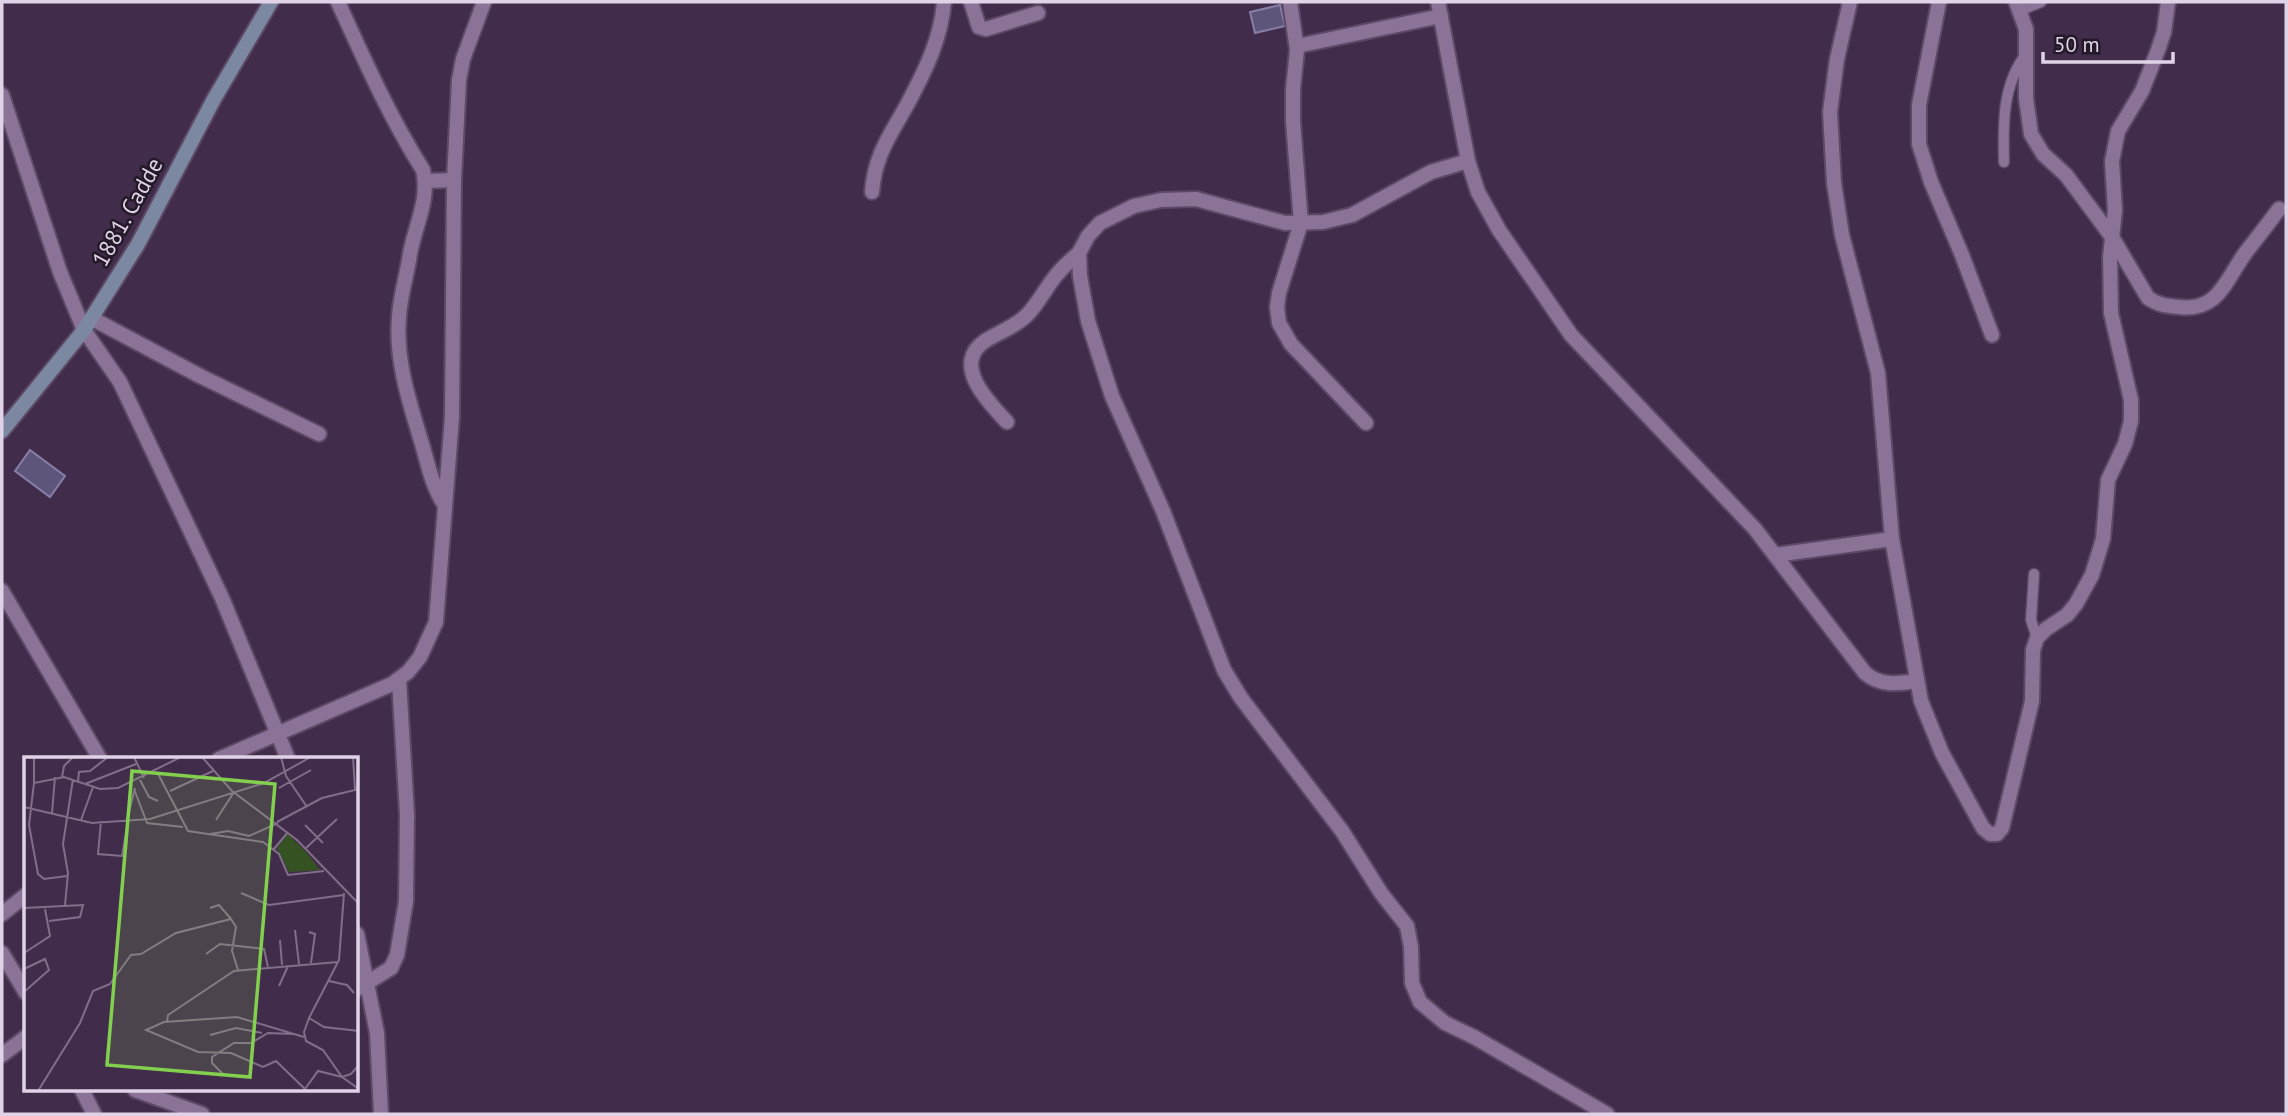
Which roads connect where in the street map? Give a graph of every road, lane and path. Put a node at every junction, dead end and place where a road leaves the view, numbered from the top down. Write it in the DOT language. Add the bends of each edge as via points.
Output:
graph roads {
  1 [pos="271,2"];
  2 [pos="338,2"];
  3 [pos="484,2"];
  4 [pos="944,2"];
  5 [pos="971,2"];
  6 [pos="1290,2"];
  7 [pos="1850,2"];
  8 [pos="1939,2"];
  9 [pos="2041,2"];
  10 [pos="2168,2"];
  11 [pos="2019,6"];
  12 [pos="1440,9"];
  13 [pos="1038,13"];
  14 [pos="1297,46"];
  15 [pos="2027,53"];
  16 [pos="2,95"];
  17 [pos="1468,161"];
  18 [pos="2004,162"];
  19 [pos="454,180"];
  20 [pos="426,181"];
  21 [pos="872,192"];
  22 [pos="2279,209"];
  23 [pos="1301,223"];
  24 [pos="2112,237"];
  25 [pos="1079,253"];
  26 [pos="88,324"];
  27 [pos="1992,335"];
  28 [pos="1007,422"];
  29 [pos="1366,423"];
  30 [pos="2,430"];
  31 [pos="319,434"];
  32 [pos="444,504"];
  33 [pos="1892,539"];
  34 [pos="1775,555"];
  35 [pos="2034,574"];
  36 [pos="2,591"];
  37 [pos="2037,638"];
  38 [pos="399,679"];
  39 [pos="1916,681"];
  40 [pos="277,734"];
  41 [pos="99,757"];
  42 [pos="224,757"];
  43 [pos="287,757"];
  44 [pos="24,897"];
  45 [pos="2,914"];
  46 [pos="359,952"];
  47 [pos="2,953"];
  48 [pos="363,987"];
  49 [pos="24,990"];
  50 [pos="24,1038"];
  51 [pos="2,1055"];
  52 [pos="83,1092"];
  53 [pos="143,1092"];
  54 [pos="94,1114"];
  55 [pos="202,1114"];
  56 [pos="380,1114"];
  57 [pos="1607,1114"];
  1 -- 26 [label="street, 1881. Cadde" via="138,244"];
  2 -- 20 [label="street"];
  3 -- 19 [label="street" via="459,80"];
  4 -- 21 [label="street" via="939,36 878,157"];
  5 -- 13 [label="street" via="979,27 986,29"];
  6 -- 14 [label="street"];
  7 -- 33 [label="street" via="1831,90 1834,183 1842,235 1878,373"];
  8 -- 27 [label="street" via="1919,105 1919,144"];
  9 -- 11 [label="lane"];
  10 -- 24 [label="street" via="2158,50 2114,146"];
  11 -- 15 [label="street"];
  12 -- 14 [label="street"];
  12 -- 17 [label="street"];
  14 -- 23 [label="street" via="1293,122"];
  15 -- 18 [label="lane" via="2014,74 2006,103"];
  15 -- 24 [label="street" via="2031,134"];
  16 -- 26 [label="street" via="60,272"];
  17 -- 23 [label="street" via="1431,172 1352,215"];
  17 -- 34 [label="street" via="1478,192 1499,230 1570,335"];
  19 -- 20 [label="street"];
  19 -- 32 [label="street" via="452,417"];
  20 -- 32 [label="street" via="398,333 406,389 437,494"];
  22 -- 24 [label="street" via="2222,290 2196,308 2157,304 2148,298"];
  23 -- 25 [label="street" via="1284,223 1196,199 1161,200 1134,206 1100,223"];
  23 -- 29 [label="street" via="1279,293 1279,323 1291,344"];
  24 -- 37 [label="street" via="2110,313 2131,400 2131,421 2108,480 2103,539 2095,568 2076,604"];
  25 -- 28 [label="street" via="1028,314 987,340 974,354 971,364 977,386"];
  25 -- 57 [label="street" via="1088,321 1112,396 1163,510 1224,670 1407,926 1412,983 1420,1002 1445,1023"];
  26 -- 30 [label="street, 1881. Cadde"];
  26 -- 31 [label="street"];
  26 -- 40 [label="street" via="222,598"];
  32 -- 38 [label="street" via="436,622 419,657"];
  33 -- 34 [label="street"];
  33 -- 39 [label="street"];
  34 -- 39 [label="street" via="1875,682"];
  35 -- 37 [label="lane" via="2031,620"];
  36 -- 41 [label="street"];
  37 -- 39 [label="street" via="2032,701 1997,834 1983,828 1942,753"];
  38 -- 40 [label="street"];
  38 -- 48 [label="street" via="407,815 406,901 391,968"];
  40 -- 42 [label="street"];
  40 -- 43 [label="street"];
  44 -- 45 [label="street"];
  46 -- 48 [label="street"];
  47 -- 49 [label="street"];
  48 -- 56 [label="street" via="377,1033"];
  50 -- 51 [label="street"];
  52 -- 54 [label="street"];
  53 -- 55 [label="street"];
}
